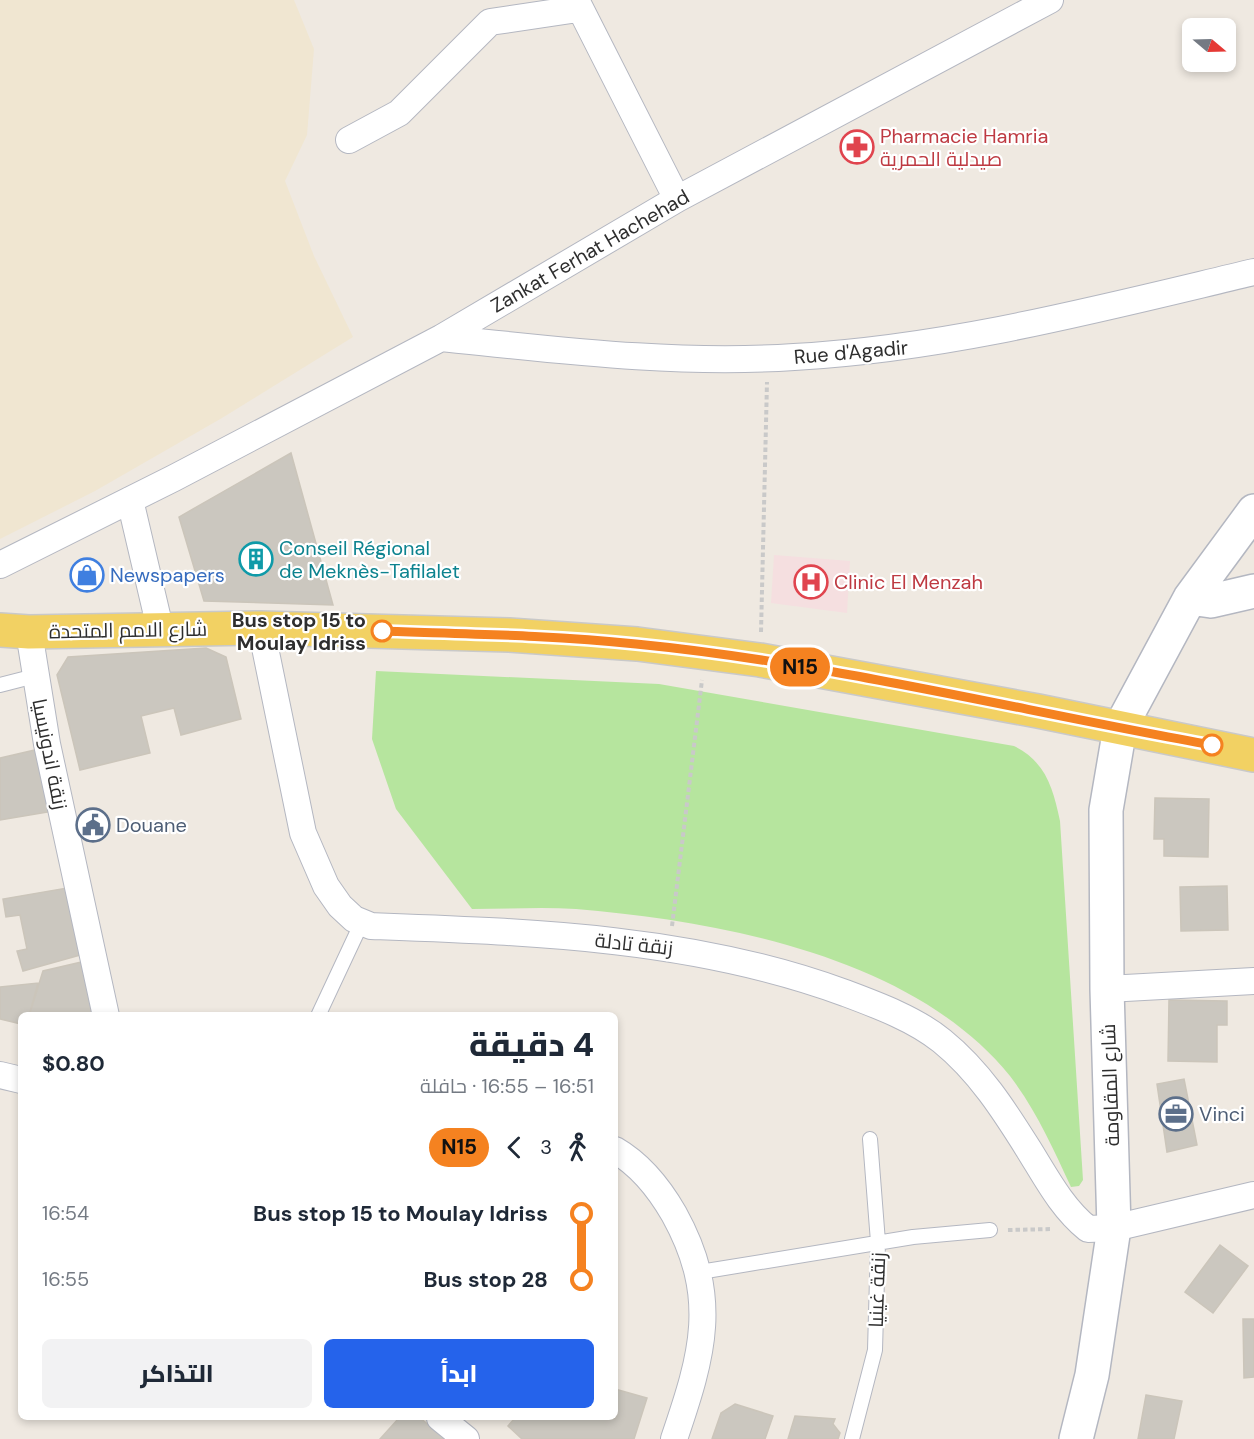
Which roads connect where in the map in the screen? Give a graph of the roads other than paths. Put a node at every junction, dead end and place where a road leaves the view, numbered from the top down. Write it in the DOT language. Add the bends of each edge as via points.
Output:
graph roads {
  1 [pos="1050,0"];
  2 [pos="577,4"];
  3 [pos="349,140"];
  4 [pos="677,199"];
  5 [pos="1254,272"];
  6 [pos="441,338"];
  7 [pos="130,500"];
  8 [pos="1254,511"];
  9 [pos="0,565"];
  10 [pos="1254,591"];
  11 [pos="1190,598"];
  12 [pos="160,628"];
  13 [pos="261,628"];
  14 [pos="10,633"];
  15 [pos="35,676"];
  16 [pos="0,685"];
  17 [pos="1120,728"];
  18 [pos="1254,755"];
  19 [pos="363,922"];
  20 [pos="1254,981"];
  21 [pos="1107,989"];
  22 [pos="105,1012"];
  23 [pos="320,1012"];
  24 [pos="0,1075"];
  25 [pos="18,1079"];
  26 [pos="870,1138"];
  27 [pos="618,1152"];
  28 [pos="1254,1195"];
  29 [pos="1101,1229"];
  30 [pos="990,1230"];
  31 [pos="878,1242"];
  32 [pos="700,1272"];
  33 [pos="442,1420"];
  34 [pos="466,1439"];
  35 [pos="674,1439"];
  36 [pos="852,1439"];
  37 [pos="1076,1439"];
  1 -- 4 [label="street, Zankat Ferhat Hachehad"];
  2 -- 3 [label="street" via="490,22 399,113"];
  2 -- 4 [label="street"];
  4 -- 6 [label="street, Zankat Ferhat Hachehad"];
  5 -- 6 [label="street, Rue d'Agadir" via="979,336 768,358 662,359"];
  6 -- 7 [label="street, Zankat Ferhat Hachehad"];
  7 -- 9 [label="street, Zankat Ferhat Hachehad"];
  7 -- 12 [label="street"];
  8 -- 11 [label="main road, شارع المقاومة"];
  10 -- 11 [label="main road" via="1211,601"];
  11 -- 17 [label="main road, شارع المقاومة"];
  12 -- 13 [label="main road, شارع الامم المتحدة"];
  12 -- 14 [label="main road, شارع الامم المتحدة"];
  13 -- 17 [label="main road, شارع الامم المتحدة" via="561,638 705,652"];
  13 -- 19 [label="street, زنقة تادلة" via="303,833 335,900 354,919"];
  14 -- 15 [label="street, زنقة اندونيسيا"];
  15 -- 16 [label="lane"];
  15 -- 22 [label="street, زنقة اندونيسيا"];
  17 -- 18 [label="main road, شارع الامم المتحدة"];
  17 -- 21 [label="main road, شارع المقاومة" via="1106,810"];
  19 -- 23 [label="lane"];
  19 -- 29 [label="street, زنقة تادلة" via="371,927 670,947 802,977 861,999 941,1040 979,1076 1060,1200"];
  20 -- 21 [label="street"];
  21 -- 29 [label="main road, شارع المقاومة"];
  24 -- 25 [label="street"];
  26 -- 31 [label="lane, زنقة غينيا"];
  27 -- 32 [label="street" via="652,1180 688,1239"];
  28 -- 29 [label="street"];
  29 -- 37 [label="main road, شارع المقاومة" via="1092,1375"];
  30 -- 31 [label="lane"];
  31 -- 32 [label="lane"];
  31 -- 36 [label="lane, زنقة غينيا" via="875,1350"];
  32 -- 35 [label="street" via="704,1311 698,1363"];
  33 -- 34 [label="street"];
}
